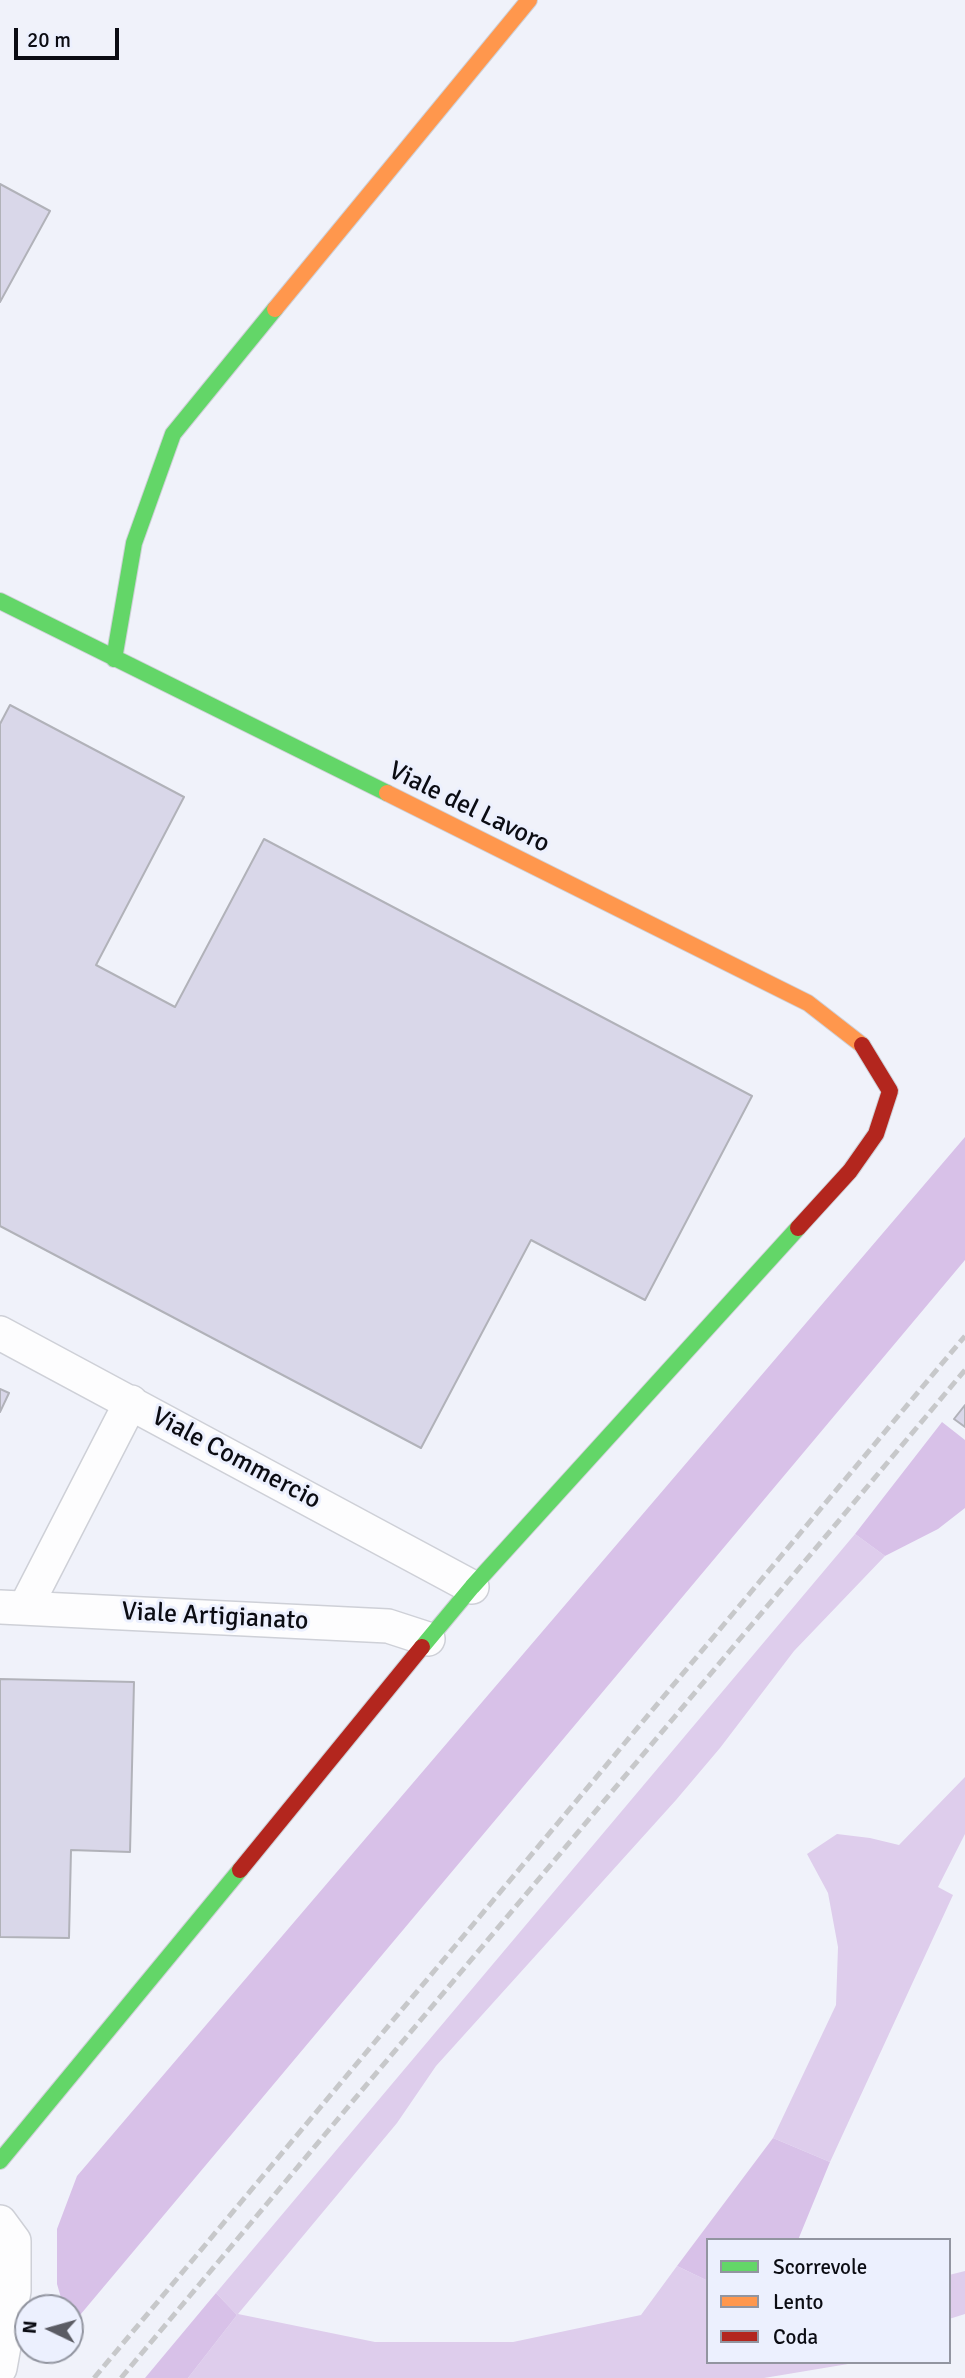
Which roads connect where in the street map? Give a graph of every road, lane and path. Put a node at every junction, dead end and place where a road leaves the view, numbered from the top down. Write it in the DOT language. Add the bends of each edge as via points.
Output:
graph roads {
  1 [pos="530,0"];
  2 [pos="0,601"];
  3 [pos="114,659"];
  4 [pos="0,1333"];
  5 [pos="131,1402"];
  6 [pos="472,1587"];
  7 [pos="13,1607"];
  8 [pos="428,1639"];
  9 [pos="0,2161"];
  10 [pos="0,2222"];
  11 [pos="0,2367"];
  1 -- 3 [label="street" via="173,434 134,543"];
  2 -- 3 [label="street, Viale del Lavoro"];
  3 -- 6 [label="street, Viale del Lavoro" via="808,1003 862,1045 890,1091 876,1135 850,1171"];
  4 -- 5 [label="street, Viale Commercio"];
  5 -- 6 [label="street, Viale Commercio"];
  5 -- 7 [label="street"];
  6 -- 8 [label="street"];
  7 -- 8 [label="street, Viale Artigianato" via="388,1626"];
  8 -- 9 [label="street"];
  10 -- 11 [label="street" via="14,2241 14,2291"];
}
